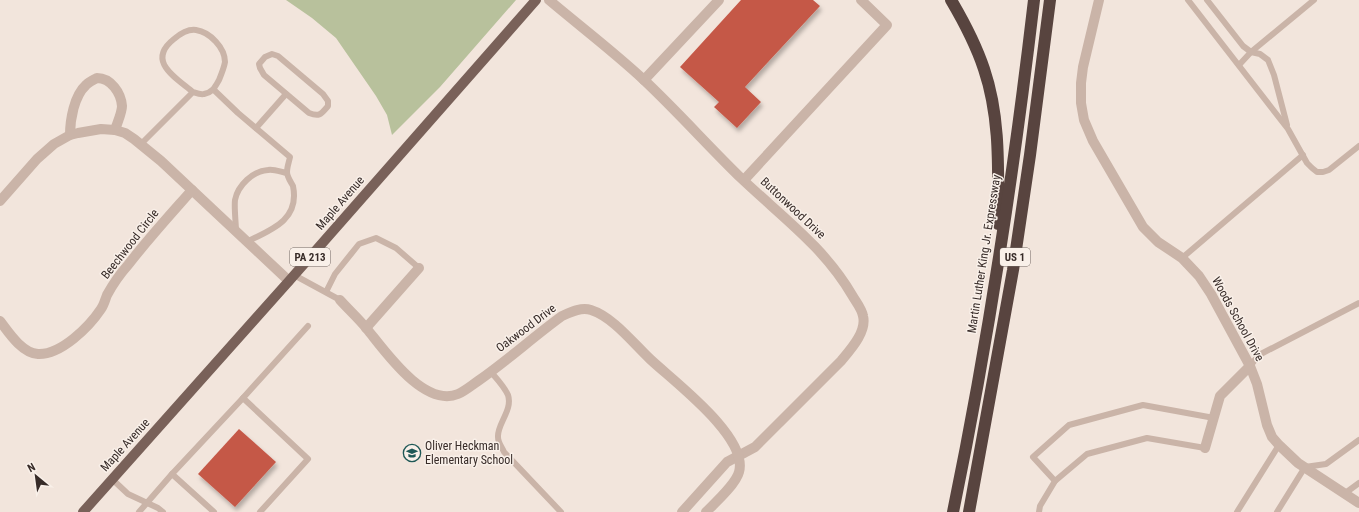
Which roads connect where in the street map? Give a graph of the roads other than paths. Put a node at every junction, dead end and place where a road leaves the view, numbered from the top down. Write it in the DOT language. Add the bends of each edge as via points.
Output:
graph roads {
  1 [pos="536,0"];
  2 [pos="549,0"];
  3 [pos="719,0"];
  4 [pos="861,0"];
  5 [pos="951,0"];
  6 [pos="1034,0"];
  7 [pos="1050,0"];
  8 [pos="1099,0"];
  9 [pos="1188,0"];
  10 [pos="1207,0"];
  11 [pos="1314,0"];
  12 [pos="1251,52"];
  13 [pos="1238,65"];
  14 [pos="644,80"];
  15 [pos="214,90"];
  16 [pos="193,92"];
  17 [pos="286,94"];
  18 [pos="256,128"];
  19 [pos="1288,129"];
  20 [pos="115,130"];
  21 [pos="70,135"];
  22 [pos="141,144"];
  23 [pos="1359,146"];
  24 [pos="1302,155"];
  25 [pos="287,173"];
  26 [pos="744,180"];
  27 [pos="192,190"];
  28 [pos="0,201"];
  29 [pos="236,232"];
  30 [pos="246,242"];
  31 [pos="1182,258"];
  32 [pos="419,268"];
  33 [pos="997,268"];
  34 [pos="292,278"];
  35 [pos="326,292"];
  36 [pos="340,300"];
  37 [pos="1359,303"];
  38 [pos="0,321"];
  39 [pos="308,326"];
  40 [pos="366,328"];
  41 [pos="1250,366"];
  42 [pos="491,372"];
  43 [pos="243,398"];
  44 [pos="1214,418"];
  45 [pos="1359,440"];
  46 [pos="1279,445"];
  47 [pos="1205,448"];
  48 [pos="739,457"];
  49 [pos="1305,467"];
  50 [pos="172,474"];
  51 [pos="112,480"];
  52 [pos="1055,481"];
  53 [pos="1359,483"];
  54 [pos="1344,494"];
  55 [pos="147,503"];
  56 [pos="1359,503"];
  57 [pos="83,512"];
  58 [pos="139,512"];
  59 [pos="163,512"];
  60 [pos="214,512"];
  61 [pos="260,512"];
  62 [pos="561,512"];
  63 [pos="682,512"];
  64 [pos="706,512"];
  65 [pos="953,512"];
  66 [pos="969,512"];
  67 [pos="1040,512"];
  68 [pos="1237,512"];
  69 [pos="1276,512"];
  1 -- 34 [label="main road, Maple Avenue / PA 213"];
  2 -- 14 [label="street, Buttonwood Drive"];
  3 -- 14 [label="street"];
  4 -- 26 [label="street" via="887,26"];
  5 -- 33 [label="highway" via="978,53 990,88 994,111 998,162"];
  6 -- 33 [label="highway, Martin Luther King Jr. Expressway / US 1" via="1015,153"];
  7 -- 66 [label="highway, US 1" via="1013,270"];
  8 -- 31 [label="street, Woods School Drive" via="1083,67 1081,96 1084,120 1093,141 1143,227 1158,242"];
  9 -- 13 [label="lane"];
  10 -- 12 [label="lane" via="1243,46"];
  11 -- 12 [label="lane"];
  12 -- 13 [label="lane"];
  12 -- 19 [label="lane" via="1260,54 1268,60"];
  13 -- 19 [label="lane"];
  14 -- 26 [label="street, Buttonwood Drive"];
  15 -- 16 [label="lane" via="203,94"];
  15 -- 16 [label="lane" via="222,74 223,54 216,42 204,32 194,30 180,34 169,43 162,54 162,61 167,70"];
  15 -- 18 [label="lane"];
  16 -- 22 [label="lane"];
  17 -- 17 [label="lane" via="308,113 321,114 328,106 328,100 323,94 278,56 272,54 265,57 259,64 260,68 264,75"];
  17 -- 18 [label="lane"];
  18 -- 25 [label="lane" via="290,157"];
  19 -- 24 [label="lane"];
  20 -- 21 [label="street" via="101,129"];
  20 -- 21 [label="street" via="122,108 120,99 108,81 97,78 83,88 75,104 70,122"];
  20 -- 22 [label="street"];
  21 -- 28 [label="street" via="54,144 37,159"];
  22 -- 27 [label="street"];
  23 -- 24 [label="lane" via="1335,166 1323,172 1317,172 1312,168"];
  24 -- 31 [label="lane"];
  25 -- 29 [label="lane" via="269,170 254,174 245,181 235,200"];
  25 -- 30 [label="lane" via="294,199 291,211 285,220 272,230"];
  26 -- 48 [label="street, Buttonwood Drive" via="827,259 860,308 864,324 841,361 755,447"];
  27 -- 29 [label="street"];
  27 -- 38 [label="street, Beechwood Circle" via="127,266 90,323 64,346 51,352 33,353 14,339"];
  29 -- 30 [label="street"];
  30 -- 34 [label="street"];
  31 -- 41 [label="street, Woods School Drive" via="1211,294"];
  32 -- 35 [label="lane" via="396,248 376,238 359,244 335,274"];
  32 -- 40 [label="street"];
  33 -- 65 [label="highway, Martin Luther King Jr. Expressway / US 1"];
  34 -- 35 [label="lane"];
  34 -- 51 [label="main road, Maple Avenue / PA 213"];
  35 -- 36 [label="lane"];
  36 -- 40 [label="street, Oakwood Drive"];
  37 -- 41 [label="lane" via="1259,355"];
  39 -- 43 [label="lane"];
  40 -- 42 [label="street, Oakwood Drive" via="405,374 423,389 434,394 458,394"];
  41 -- 44 [label="street" via="1220,396"];
  41 -- 46 [label="street, Woods School Drive" via="1267,425"];
  42 -- 48 [label="street, Oakwood Drive" via="562,316 581,309 590,310 610,321 700,403 726,432"];
  42 -- 62 [label="lane" via="504,388 509,403 498,432 500,445"];
  43 -- 50 [label="lane"];
  43 -- 61 [label="lane" via="308,459"];
  44 -- 47 [label="street"];
  44 -- 52 [label="lane" via="1143,405 1069,425 1033,457"];
  45 -- 49 [label="lane" via="1326,464"];
  46 -- 49 [label="street, Woods School Drive"];
  46 -- 68 [label="lane"];
  47 -- 52 [label="lane" via="1147,438 1087,454"];
  48 -- 63 [label="street, Buttonwood Drive" via="727,462"];
  48 -- 64 [label="street" via="739,472"];
  49 -- 54 [label="street, Woods School Drive"];
  49 -- 69 [label="lane"];
  50 -- 55 [label="lane"];
  50 -- 60 [label="lane"];
  51 -- 55 [label="lane" via="128,494"];
  51 -- 57 [label="main road, Maple Avenue / PA 213"];
  52 -- 67 [label="lane" via="1040,506"];
  53 -- 54 [label="lane"];
  54 -- 56 [label="street, Woods School Drive"];
  55 -- 58 [label="lane"];
  55 -- 59 [label="lane"];
}
